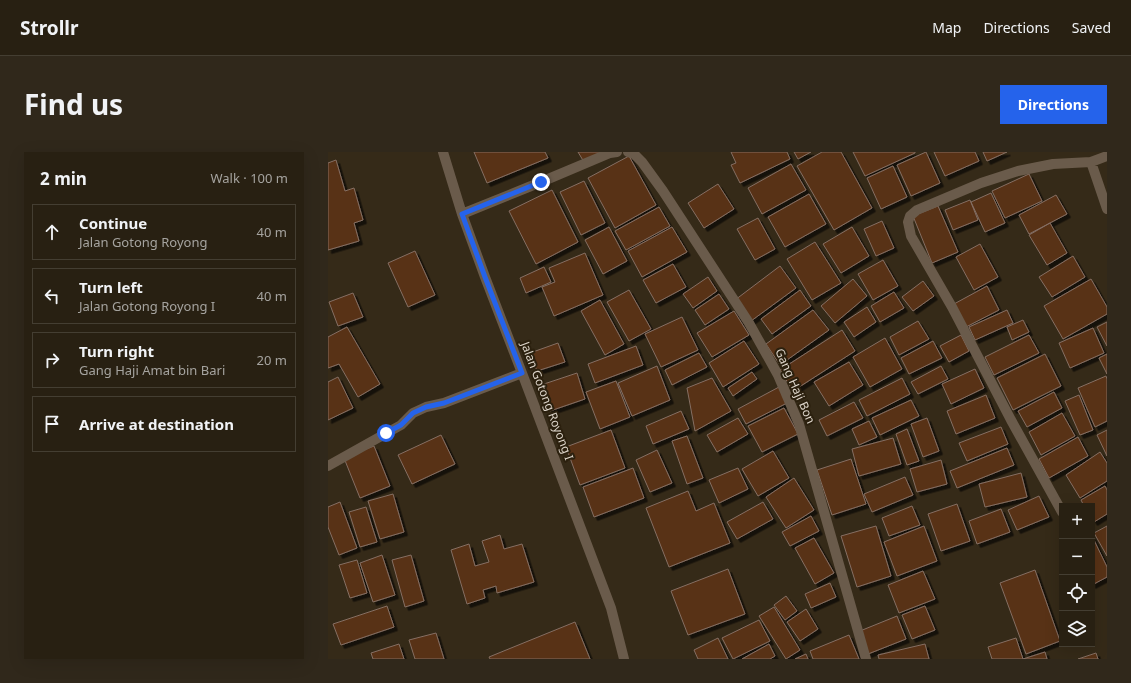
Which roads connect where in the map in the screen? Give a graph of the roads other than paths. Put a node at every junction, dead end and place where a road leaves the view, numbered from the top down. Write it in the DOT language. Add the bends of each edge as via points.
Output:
graph roads {
  1 [pos="443,152"];
  2 [pos="617,152"];
  3 [pos="631,153"];
  4 [pos="1107,156"];
  5 [pos="1091,162"];
  6 [pos="1107,210"];
  7 [pos="462,214"];
  8 [pos="522,373"];
  9 [pos="328,466"];
  10 [pos="1059,506"];
  11 [pos="624,659"];
  12 [pos="866,659"];
  1 -- 7 [label="street, Jalan Gotong Royong I"];
  2 -- 7 [label="street"];
  3 -- 12 [label="street, Gang Haji Bon" via="642,162 663,191 749,323 778,374 799,424"];
  4 -- 5 [label="street"];
  5 -- 6 [label="street"];
  5 -- 10 [label="street" via="1053,164 1011,173 917,210 908,222 911,236"];
  7 -- 8 [label="street, Jalan Gotong Royong I"];
  8 -- 9 [label="street" via="413,413 401,425"];
  8 -- 11 [label="street, Jalan Gotong Royong I" via="611,608"];
}
